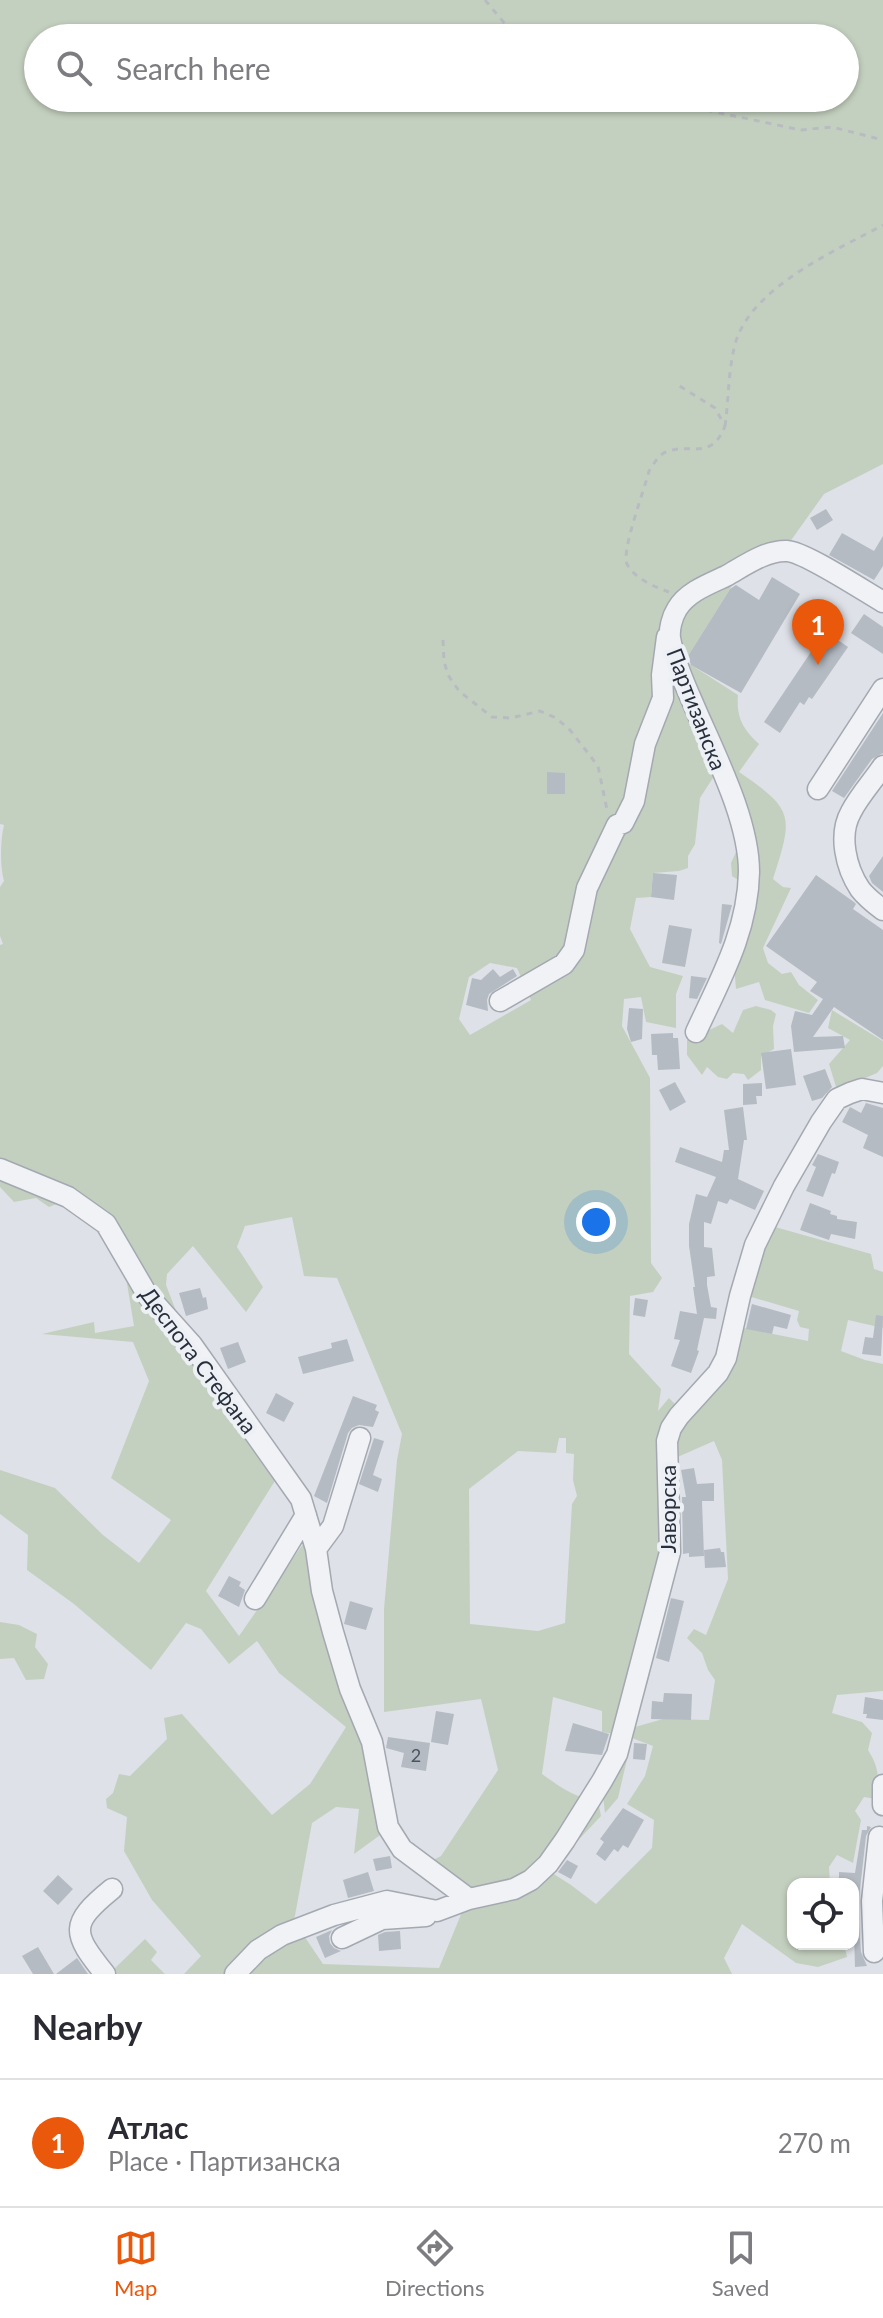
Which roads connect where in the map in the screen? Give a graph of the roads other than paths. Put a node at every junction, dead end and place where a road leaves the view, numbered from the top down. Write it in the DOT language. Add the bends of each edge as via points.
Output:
graph roads {
  1 [pos="883,602"];
  2 [pos="670,629"];
  3 [pos="883,689"];
  4 [pos="883,766"];
  5 [pos="818,789"];
  6 [pos="883,910"];
  7 [pos="500,1001"];
  8 [pos="696,1032"];
  9 [pos="883,1093"];
  10 [pos="0,1169"];
  11 [pos="360,1438"];
  12 [pos="306,1515"];
  13 [pos="316,1549"];
  14 [pos="255,1599"];
  15 [pos="883,1785"];
  16 [pos="883,1805"];
  17 [pos="879,1837"];
  18 [pos="112,1889"];
  19 [pos="469,1899"];
  20 [pos="878,1902"];
  21 [pos="437,1911"];
  22 [pos="342,1938"];
  23 [pos="874,1952"];
  24 [pos="244,1970"];
  25 [pos="105,1974"];
  1 -- 2 [label="street, Партизанска" via="786,551 763,556 693,593 677,608"];
  2 -- 7 [label="street" via="663,698 645,744 634,801 587,888 574,950 564,964"];
  2 -- 8 [label="street, Партизанска" via="680,675 743,828 748,862 742,930"];
  3 -- 5 [label="street"];
  4 -- 6 [label="street" via="845,828 853,877"];
  9 -- 19 [label="street, Јаворска" via="862,1089 837,1099 821,1122 755,1245 726,1358 671,1428 670,1552 617,1754 548,1864 514,1889"];
  10 -- 12 [label="street, Деспота Стефана" via="68,1197 106,1224 148,1296 192,1345 301,1499"];
  11 -- 13 [label="street" via="333,1526"];
  12 -- 13 [label="street, Деспота Стефана"];
  12 -- 14 [label="street"];
  13 -- 19 [label="street, Деспота Стефана" via="333,1632 372,1742 388,1827 402,1849"];
  15 -- 16 [label="street"];
  17 -- 20 [label="street"];
  18 -- 25 [label="street" via="83,1915 79,1927 81,1940"];
  19 -- 21 [label="street, Јаворска"];
  20 -- 23 [label="street"];
  21 -- 22 [label="street, Јаворска" via="382,1919"];
  21 -- 24 [label="street" via="387,1901 334,1915 282,1935 258,1950"];
}
